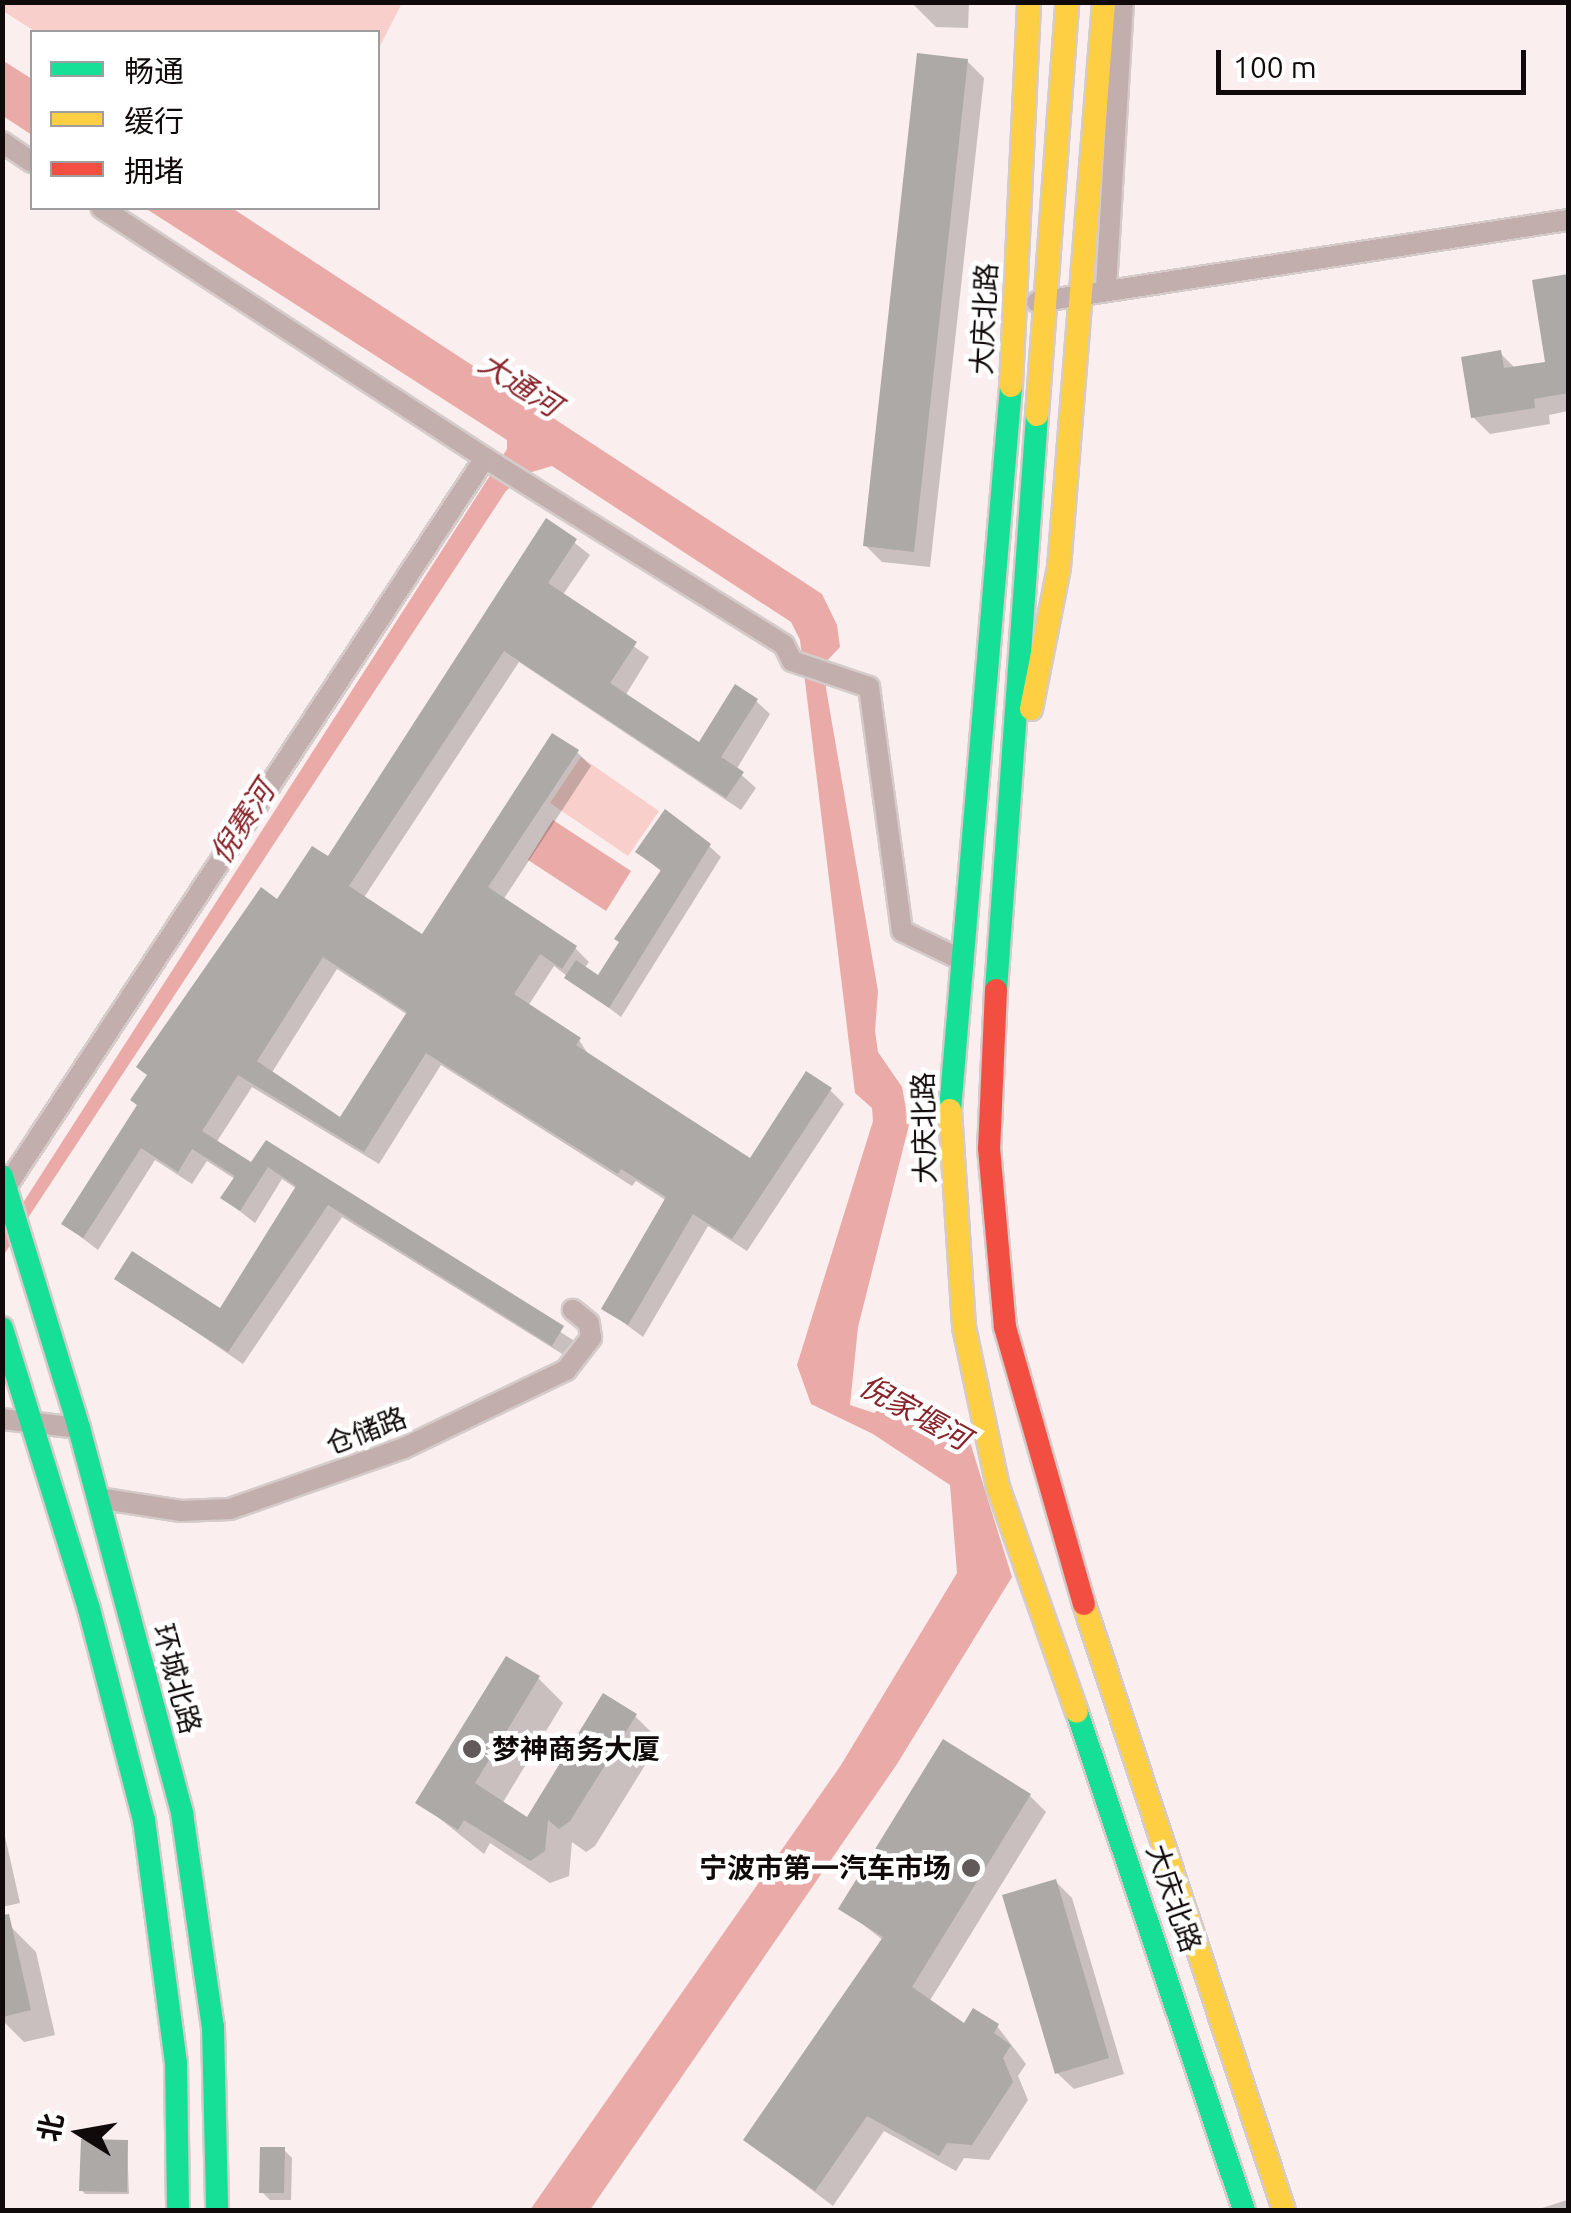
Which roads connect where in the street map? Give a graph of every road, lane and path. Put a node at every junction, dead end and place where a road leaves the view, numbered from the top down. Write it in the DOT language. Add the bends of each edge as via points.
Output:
graph roads {
  1 [pos="1029,2"];
  2 [pos="1067,2"];
  3 [pos="1104,2"];
  4 [pos="1123,2"];
  5 [pos="2,142"];
  6 [pos="30,161"];
  7 [pos="104,210"];
  8 [pos="1568,220"];
  9 [pos="1106,288"];
  10 [pos="1082,293"];
  11 [pos="1043,301"];
  12 [pos="1015,306"];
  13 [pos="486,458"];
  14 [pos="1009,750"];
  15 [pos="960,959"];
  16 [pos="4,1181"];
  17 [pos="573,1310"];
  18 [pos="5,1337"];
  19 [pos="2,1419"];
  20 [pos="31,1422"];
  21 [pos="79,1428"];
  22 [pos="98,1498"];
  23 [pos="178,2210"];
  24 [pos="217,2210"];
  25 [pos="1244,2210"];
  26 [pos="1284,2210"];
  1 -- 12 [label="main road, 大庆北路"];
  2 -- 11 [label="main road, 大庆北路"];
  3 -- 10 [label="main road, 大庆北路"];
  4 -- 9 [label="street"];
  5 -- 6 [label="street"];
  7 -- 13 [label="street"];
  8 -- 9 [label="street"];
  9 -- 10 [label="street"];
  10 -- 11 [label="street"];
  10 -- 14 [label="main road, 大庆北路" via="1058,568 1024,735"];
  11 -- 12 [label="street"];
  11 -- 14 [label="main road, 大庆北路"];
  12 -- 15 [label="main road, 大庆北路"];
  13 -- 15 [label="street" via="784,645 792,661 869,686 902,931"];
  13 -- 16 [label="street"];
  14 -- 26 [label="main road, 大庆北路" via="989,1148 1014,1374 1113,1708"];
  15 -- 25 [label="main road, 大庆北路" via="949,1096 969,1366 998,1487"];
  16 -- 21 [label="main road, 环城北路"];
  17 -- 22 [label="street, 仓储路" via="589,1322 591,1338 566,1370 404,1448 230,1508 181,1511"];
  18 -- 20 [label="main road"];
  19 -- 20 [label="street"];
  20 -- 21 [label="street"];
  20 -- 23 [label="main road" via="144,1820 176,2063"];
  21 -- 22 [label="main road, 环城北路"];
  22 -- 24 [label="main road, 环城北路" via="182,1813 215,2057"];
}
